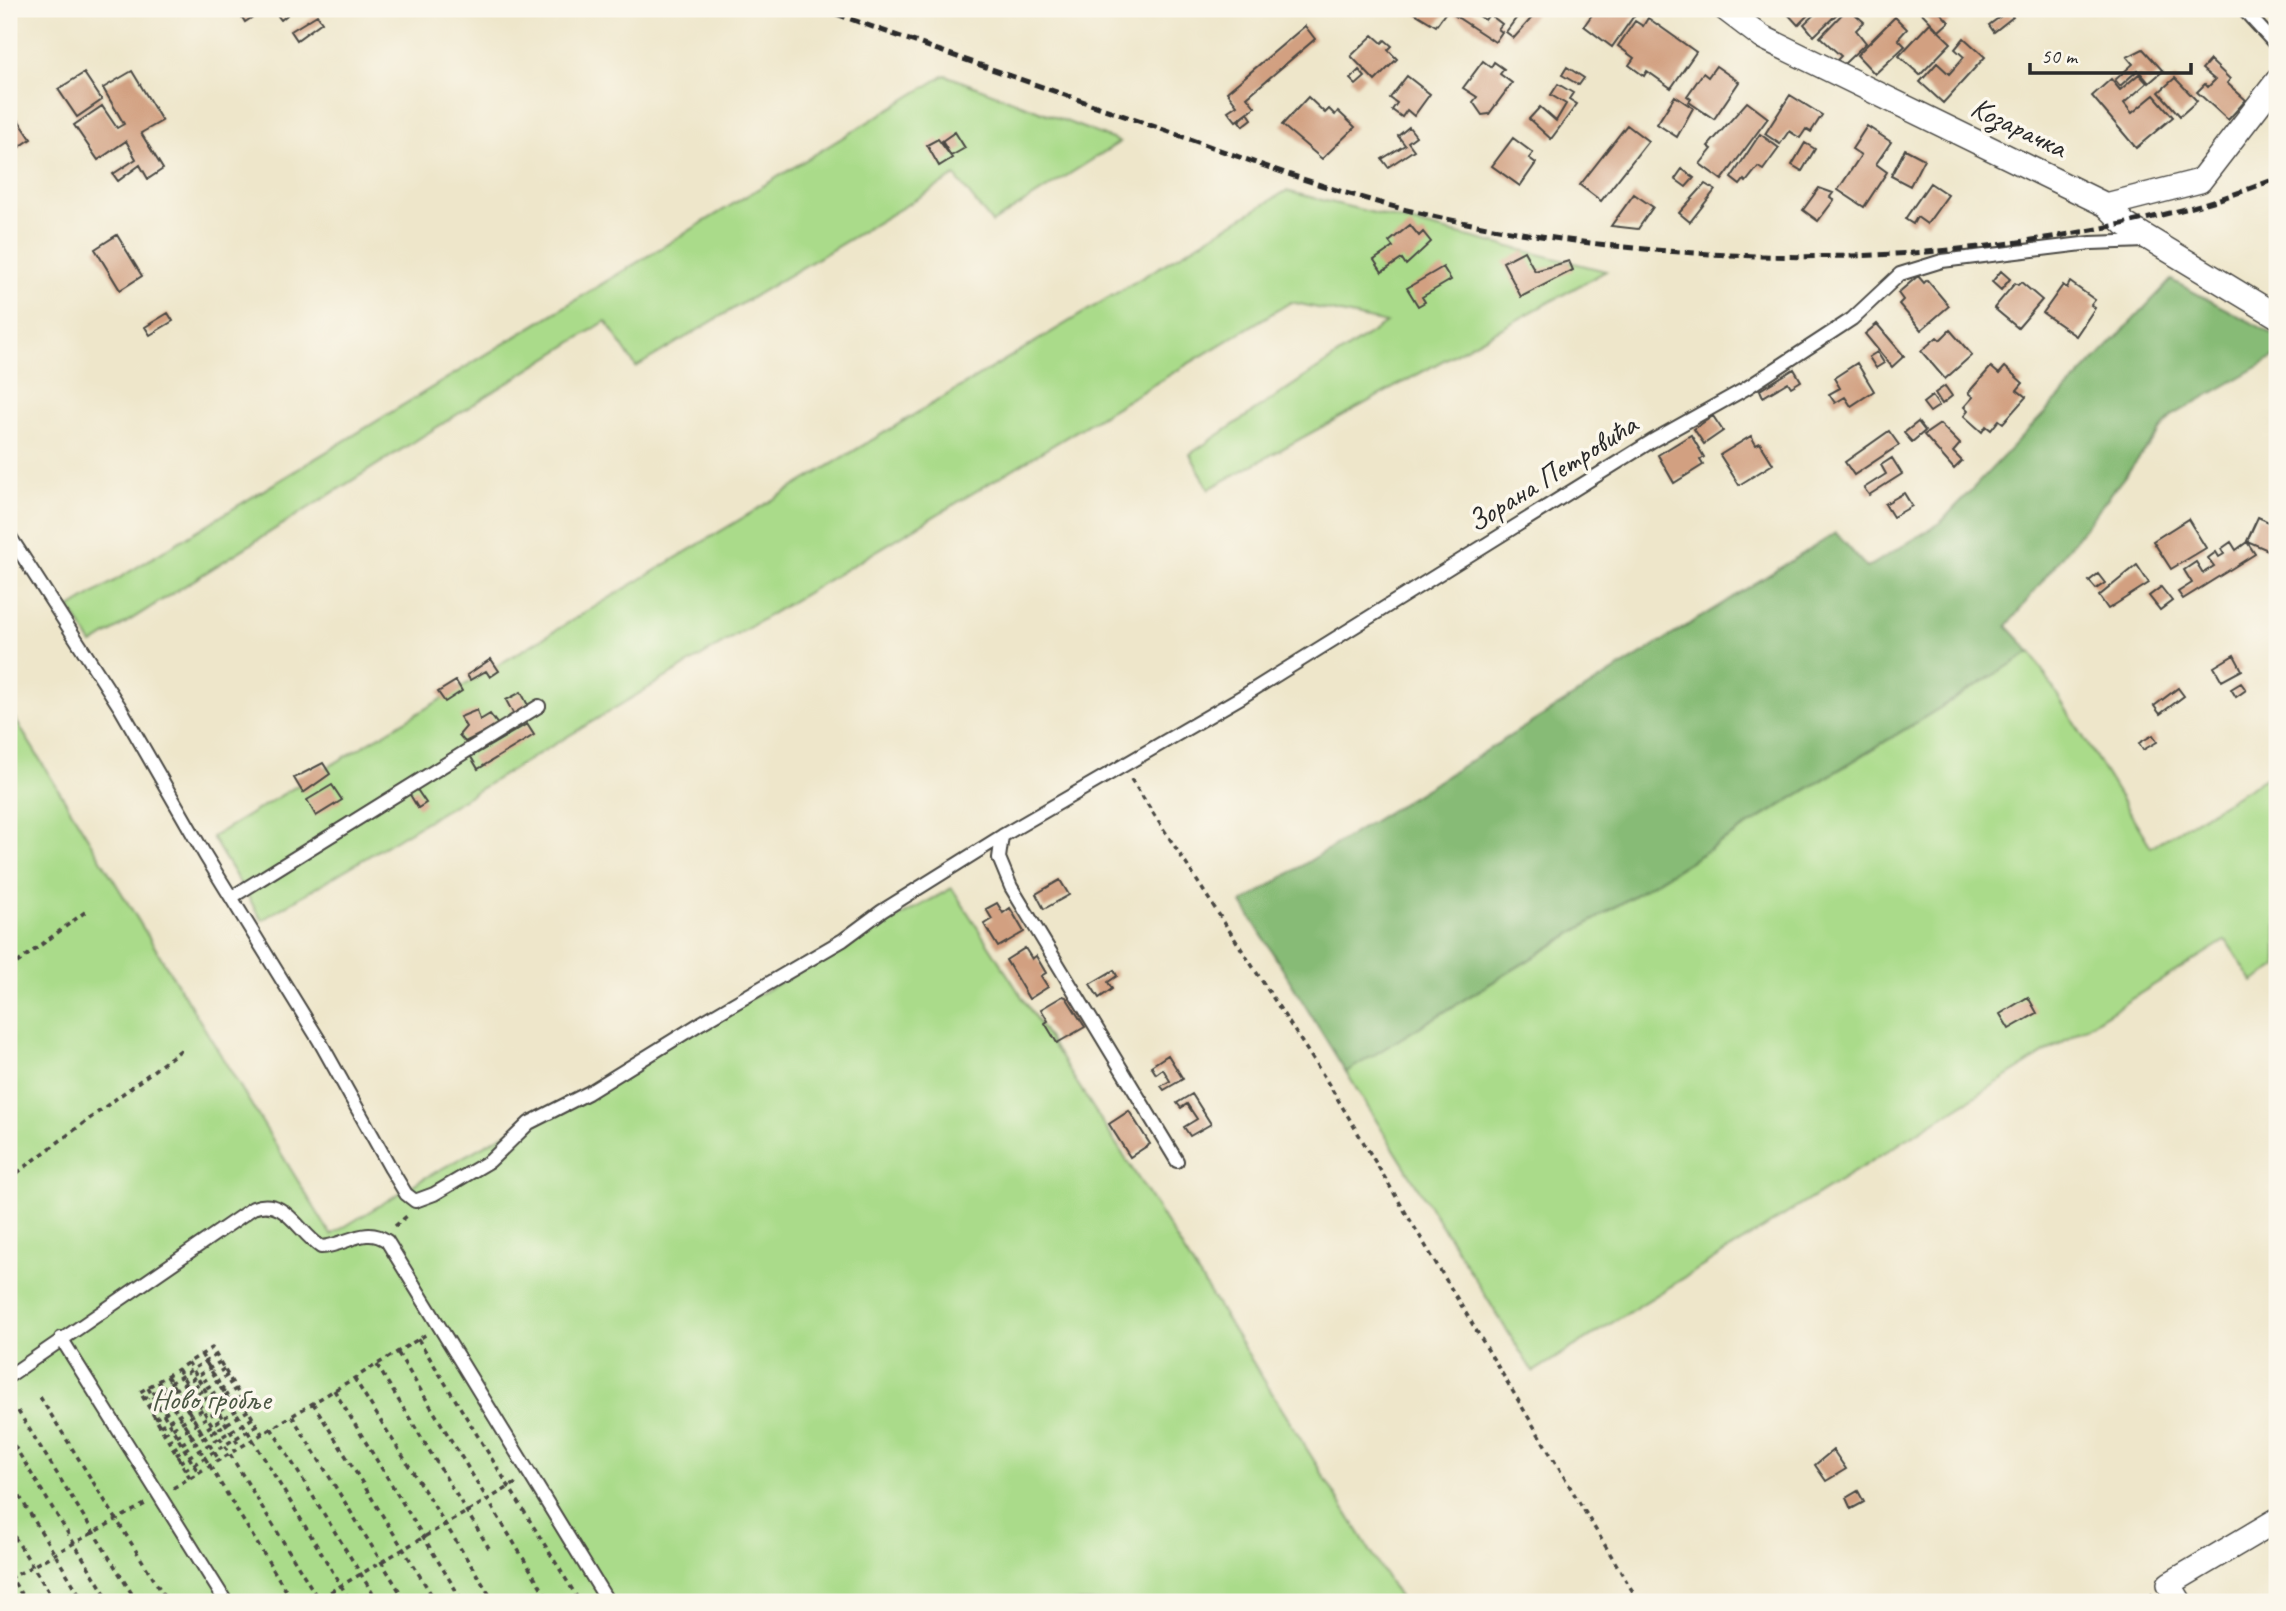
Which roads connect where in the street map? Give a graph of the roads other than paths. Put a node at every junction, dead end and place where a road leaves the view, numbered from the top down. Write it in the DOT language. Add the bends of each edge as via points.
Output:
graph roads {
  1 [pos="1725,9"];
  2 [pos="2243,9"];
  3 [pos="2277,46"];
  4 [pos="2277,82"];
  5 [pos="2106,205"];
  6 [pos="2153,240"];
  7 [pos="2277,316"];
  8 [pos="9,535"];
  9 [pos="539,706"];
  10 [pos="1002,836"];
  11 [pos="232,897"];
  12 [pos="1177,1161"];
  13 [pos="61,1338"];
  14 [pos="9,1376"];
  15 [pos="2277,1520"];
  16 [pos="2175,1593"];
  17 [pos="226,1602"];
  18 [pos="607,1602"];
  1 -- 5 [label="street, Козарачка" via="1762,37"];
  2 -- 3 [label="lane"];
  4 -- 5 [label="street" via="2200,181"];
  5 -- 6 [label="street, Козарачка" via="2125,224"];
  6 -- 7 [label="street, Козарачка"];
  6 -- 10 [label="lane, Зорана Петровића" via="1942,261 1899,274 1852,318 1745,389 1652,441 1327,646"];
  8 -- 11 [label="lane" via="121,709"];
  9 -- 11 [label="lane"];
  10 -- 11 [label="lane, Зорана Петровића" via="843,940 588,1093 529,1123 490,1161 415,1201 406,1194 320,1040"];
  10 -- 12 [label="lane" via="999,858 1011,887"];
  13 -- 14 [label="lane"];
  13 -- 17 [label="lane"];
  13 -- 18 [label="lane" via="264,1203 285,1211 321,1247 378,1234 387,1241 440,1326"];
  15 -- 16 [label="street"];
}
